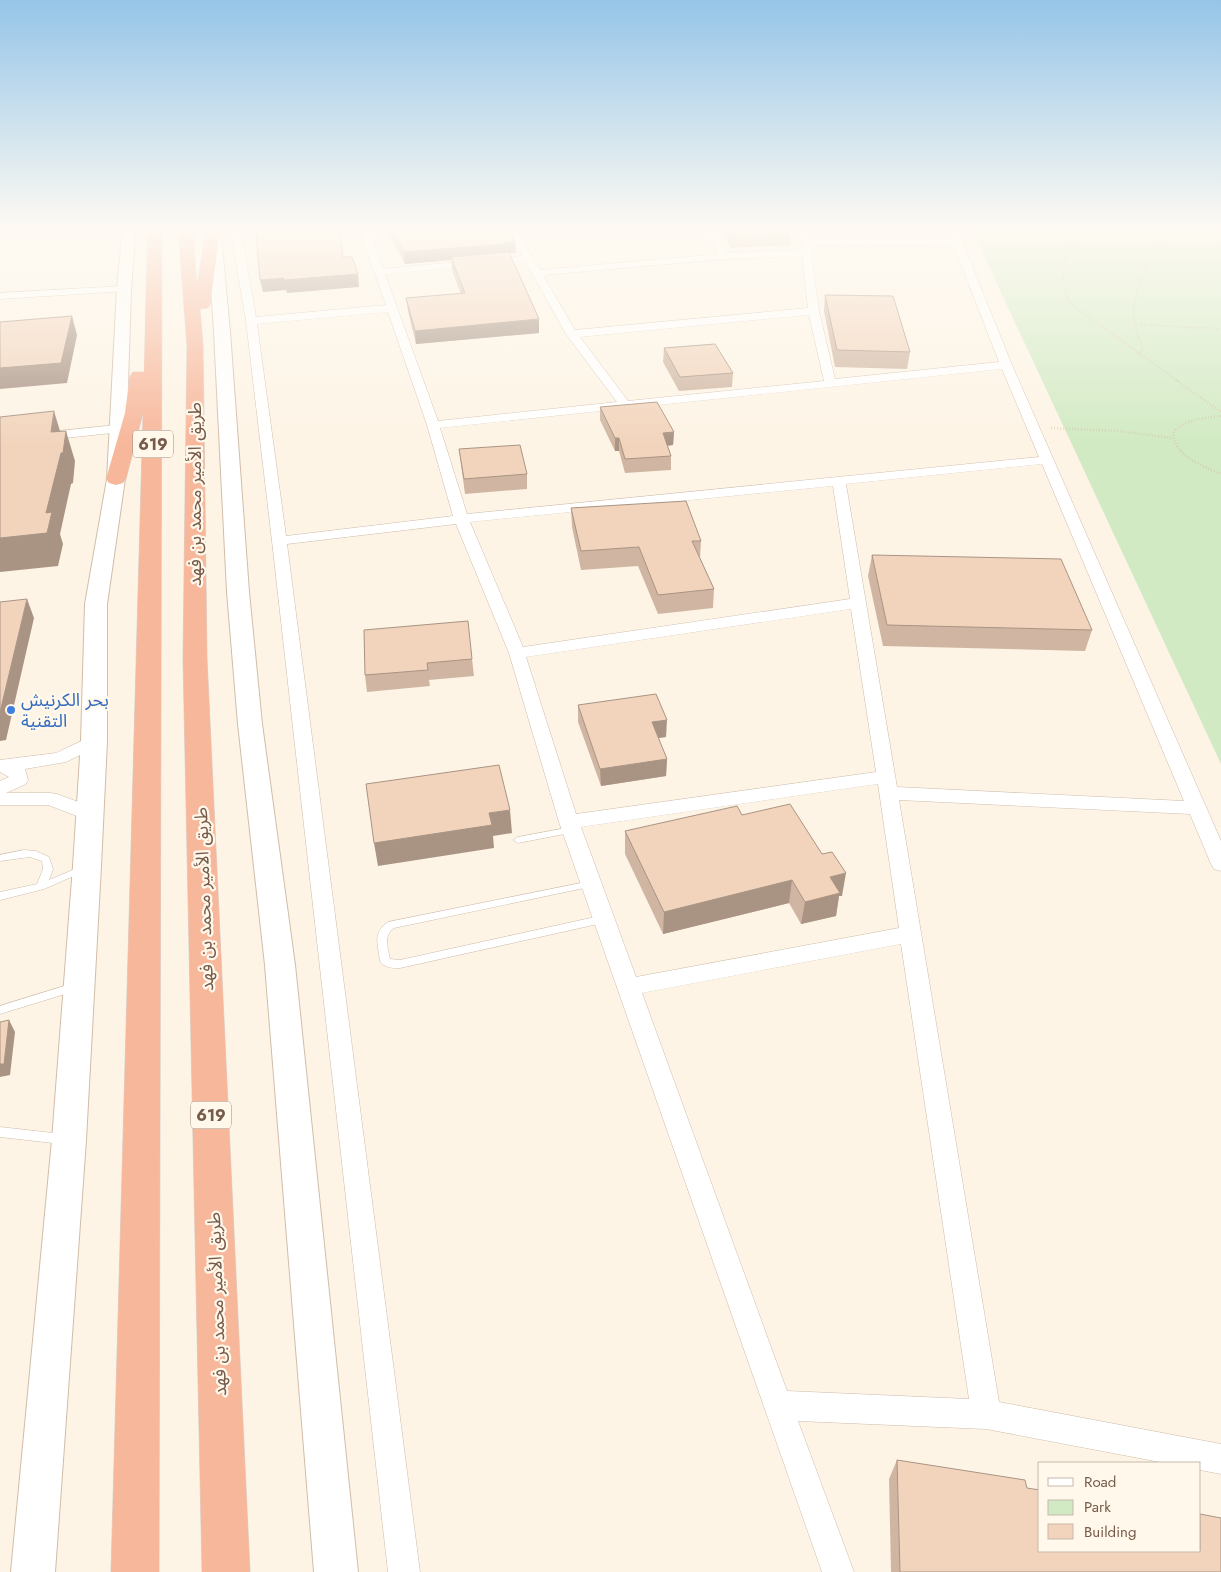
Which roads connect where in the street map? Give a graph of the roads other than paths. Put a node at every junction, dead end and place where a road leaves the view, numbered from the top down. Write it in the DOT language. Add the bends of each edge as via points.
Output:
graph roads {
  1 [pos="123,299"];
  2 [pos="154,299"];
  3 [pos="155,299"];
  4 [pos="191,299"];
  5 [pos="205,299"];
  6 [pos="222,299"];
  7 [pos="245,299"];
  8 [pos="388,299"];
  9 [pos="552,299"];
  10 [pos="812,299"];
  11 [pos="980,299"];
  12 [pos="391,308"];
  13 [pos="814,311"];
  14 [pos="252,322"];
  15 [pos="572,334"];
  16 [pos="195,346"];
  17 [pos="1006,365"];
  18 [pos="830,383"];
  19 [pos="625,405"];
  20 [pos="433,425"];
  21 [pos="117,429"];
  22 [pos="0,441"];
  23 [pos="1047,460"];
  24 [pos="116,480"];
  25 [pos="839,480"];
  26 [pos="461,520"];
  27 [pos="280,541"];
  28 [pos="858,603"];
  29 [pos="517,653"];
  30 [pos="94,741"];
  31 [pos="0,766"];
  32 [pos="887,785"];
  33 [pos="0,788"];
  34 [pos="0,798"];
  35 [pos="1197,808"];
  36 [pos="90,814"];
  37 [pos="571,826"];
  38 [pos="518,840"];
  39 [pos="0,858"];
  40 [pos="1221,864"];
  41 [pos="87,866"];
  42 [pos="591,884"];
  43 [pos="41,887"];
  44 [pos="0,896"];
  45 [pos="604,919"];
  46 [pos="911,934"];
  47 [pos="79,985"];
  48 [pos="628,987"];
  49 [pos="0,1010"];
  50 [pos="0,1132"];
  51 [pos="70,1140"];
  52 [pos="778,1405"];
  53 [pos="986,1414"];
  54 [pos="1221,1459"];
  55 [pos="33,1572"];
  56 [pos="136,1572"];
  57 [pos="226,1572"];
  58 [pos="336,1572"];
  59 [pos="404,1572"];
  60 [pos="838,1572"];
  1 -- 21 [label="main road"];
  2 -- 24 [label="highway" via="134,413"];
  3 -- 56 [label="highway, 619"];
  4 -- 16 [label="highway, طريق الأمير محمد بن فهد / 619"];
  5 -- 16 [label="highway"];
  6 -- 58 [label="main road" via="238,592 280,974"];
  7 -- 14 [label="street"];
  8 -- 12 [label="street"];
  9 -- 15 [label="street"];
  10 -- 13 [label="street"];
  11 -- 17 [label="street"];
  12 -- 14 [label="street"];
  12 -- 20 [label="street"];
  13 -- 15 [label="street"];
  13 -- 18 [label="street"];
  14 -- 27 [label="street"];
  15 -- 19 [label="street"];
  16 -- 57 [label="highway, طريق الأمير محمد بن فهد / 619" via="195,658"];
  17 -- 18 [label="street"];
  17 -- 23 [label="street"];
  18 -- 19 [label="street"];
  19 -- 20 [label="street"];
  20 -- 26 [label="street"];
  21 -- 22 [label="street"];
  21 -- 24 [label="main road"];
  23 -- 25 [label="street"];
  23 -- 35 [label="street"];
  24 -- 30 [label="main road" via="96,604"];
  25 -- 26 [label="street"];
  25 -- 28 [label="street"];
  26 -- 27 [label="street"];
  26 -- 29 [label="street"];
  27 -- 59 [label="street"];
  28 -- 29 [label="street"];
  28 -- 32 [label="street"];
  29 -- 37 [label="street"];
  30 -- 31 [label="street" via="60,758"];
  30 -- 36 [label="main road"];
  31 -- 33 [label="street" via="18,772 19,780"];
  32 -- 35 [label="street"];
  32 -- 37 [label="street"];
  32 -- 46 [label="street"];
  34 -- 36 [label="street" via="50,799"];
  35 -- 40 [label="street"];
  36 -- 41 [label="main road"];
  37 -- 38 [label="lane"];
  37 -- 42 [label="street"];
  39 -- 43 [label="lane" via="39,854 46,859 48,868"];
  41 -- 43 [label="lane"];
  41 -- 47 [label="main road"];
  42 -- 45 [label="street"];
  42 -- 45 [label="lane" via="391,925 384,930 382,937 385,961 400,964"];
  43 -- 44 [label="lane"];
  45 -- 48 [label="street"];
  46 -- 48 [label="street"];
  46 -- 53 [label="street"];
  47 -- 49 [label="lane"];
  47 -- 51 [label="main road"];
  48 -- 52 [label="street"];
  50 -- 51 [label="lane"];
  51 -- 55 [label="main road"];
  52 -- 53 [label="street"];
  52 -- 60 [label="street"];
  53 -- 54 [label="street"];
}
